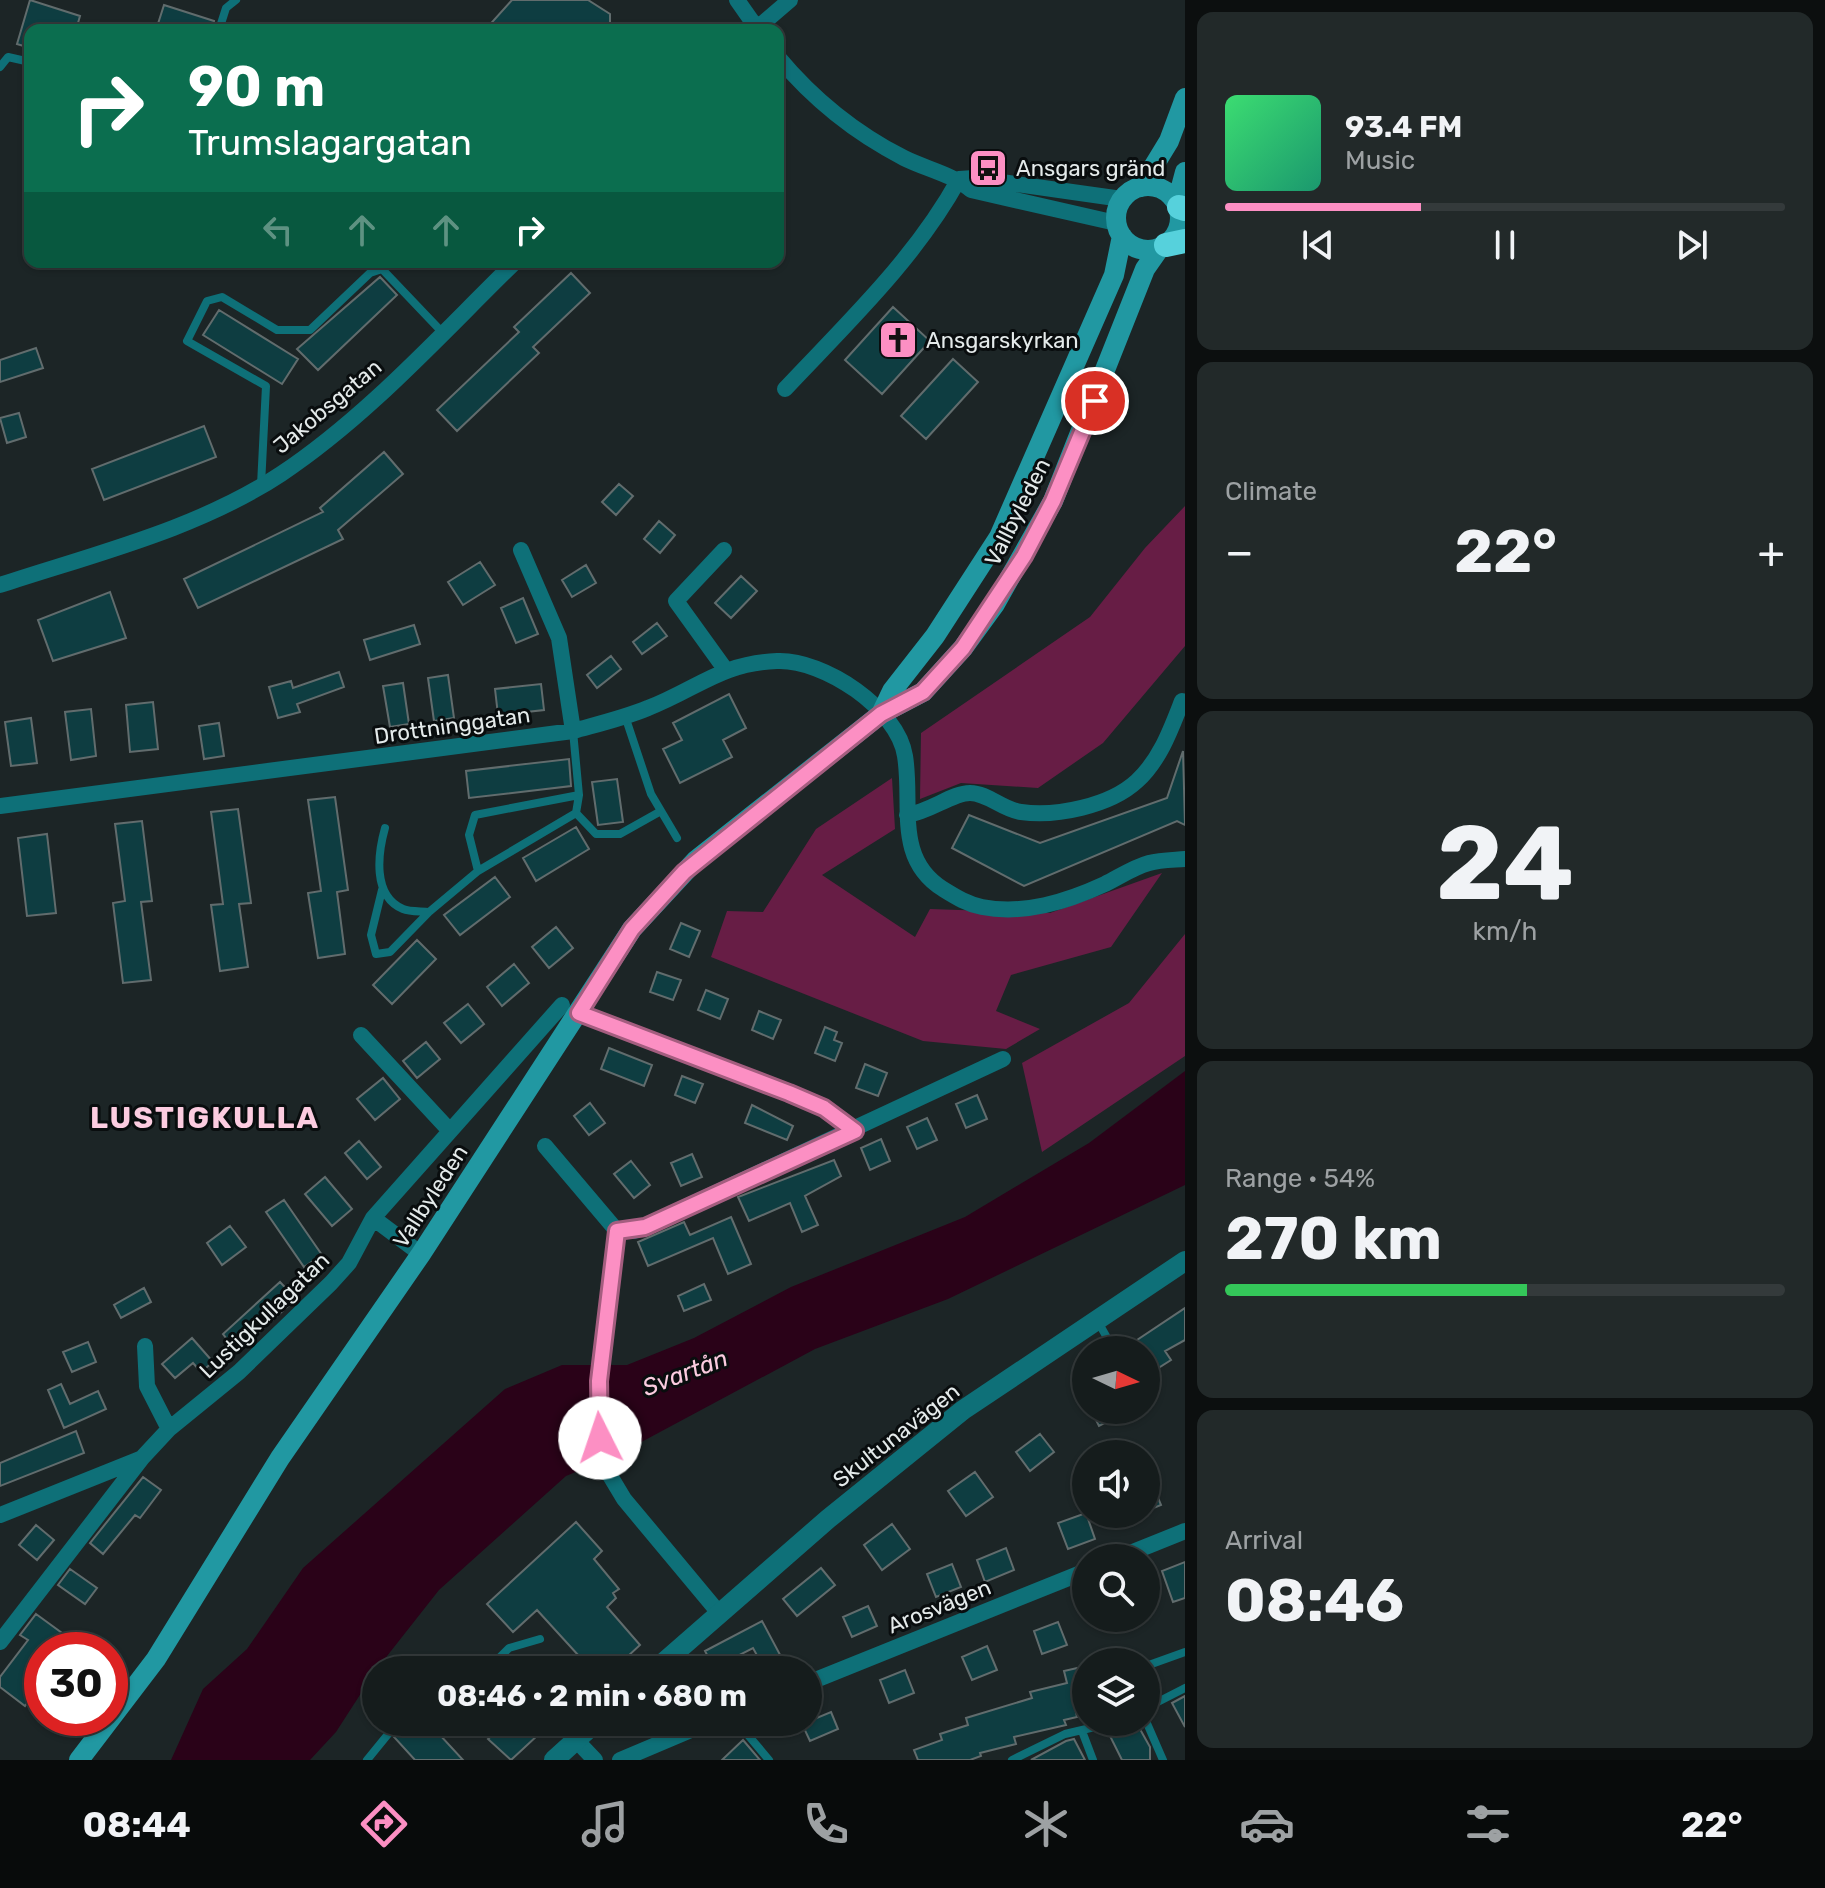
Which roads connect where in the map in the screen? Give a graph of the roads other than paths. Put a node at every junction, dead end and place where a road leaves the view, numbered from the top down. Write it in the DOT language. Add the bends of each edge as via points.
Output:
graph roads {
  1 [pos="236,0"];
  2 [pos="737,0"];
  3 [pos="790,0"];
  4 [pos="221,24"];
  5 [pos="754,24"];
  6 [pos="763,24"];
  7 [pos="24,61"];
  8 [pos="784,63"];
  9 [pos="0,67"];
  10 [pos="1185,98"];
  11 [pos="1185,172"];
  12 [pos="959,179"];
  13 [pos="1141,187"];
  14 [pos="1122,199"];
  15 [pos="1180,206"];
  16 [pos="1119,230"];
  17 [pos="1170,245"];
  18 [pos="502,268"];
  19 [pos="442,332"];
  20 [pos="785,389"];
  21 [pos="261,485"];
  22 [pos="521,550"];
  23 [pos="724,550"];
  24 [pos="0,585"];
  25 [pos="725,669"];
  26 [pos="1182,701"];
  27 [pos="881,714"];
  28 [pos="625,716"];
  29 [pos="573,731"];
  30 [pos="579,795"];
  31 [pos="0,806"];
  32 [pos="661,811"];
  33 [pos="576,813"];
  34 [pos="907,815"];
  35 [pos="385,828"];
  36 [pos="677,838"];
  37 [pos="1185,859"];
  38 [pos="478,871"];
  39 [pos="382,890"];
  40 [pos="429,912"];
  41 [pos="570,1009"];
  42 [pos="361,1035"];
  43 [pos="1003,1059"];
  44 [pos="450,1131"];
  45 [pos="855,1131"];
  46 [pos="545,1146"];
  47 [pos="373,1218"];
  48 [pos="617,1231"];
  49 [pos="421,1254"];
  50 [pos="1185,1261"];
  51 [pos="1097,1320"];
  52 [pos="1106,1336"];
  53 [pos="145,1346"];
  54 [pos="169,1429"];
  55 [pos="142,1458"];
  56 [pos="0,1515"];
  57 [pos="1185,1531"];
  58 [pos="1153,1544"];
  59 [pos="1072,1577"];
  60 [pos="719,1613"];
  61 [pos="540,1639"];
  62 [pos="0,1642"];
  63 [pos="1185,1652"];
  64 [pos="501,1656"];
  65 [pos="671,1656"];
  66 [pos="1160,1661"];
  67 [pos="822,1677"];
  68 [pos="1185,1688"];
  69 [pos="1160,1701"];
  70 [pos="1072,1733"];
  71 [pos="387,1736"];
  72 [pos="580,1736"];
  73 [pos="679,1736"];
  74 [pos="749,1736"];
  75 [pos="1084,1736"];
  76 [pos="1153,1736"];
  77 [pos="576,1740"];
  78 [pos="631,1758"];
  79 [pos="79,1760"];
  80 [pos="367,1760"];
  81 [pos="554,1760"];
  82 [pos="595,1760"];
  83 [pos="769,1760"];
  84 [pos="1012,1760"];
  85 [pos="1093,1760"];
  86 [pos="1163,1760"];
  1 -- 4 [label="lane" via="226,8"];
  2 -- 5 [label="street"];
  3 -- 6 [label="street"];
  7 -- 9 [label="lane" via="8,57"];
  8 -- 12 [label="street" via="842,120 893,152"];
  10 -- 13 [label="main road" via="1169,141"];
  11 -- 15 [label="main road"];
  12 -- 14 [label="street"];
  12 -- 16 [label="street" via="971,190"];
  12 -- 20 [label="street" via="917,245"];
  13 -- 14 [label="main road"];
  13 -- 15 [label="main road" via="1161,188"];
  14 -- 16 [label="main road"];
  15 -- 17 [label="main road" via="1179,228"];
  16 -- 17 [label="main road" via="1137,248"];
  16 -- 27 [label="main road, Vallbyleden" via="1114,275 999,537"];
  17 -- 27 [label="main road, Vallbyleden" via="1145,269 1076,449 1024,556 963,648 923,692"];
  18 -- 19 [label="street, Jakobsgatan"];
  19 -- 21 [label="street, Jakobsgatan" via="331,437"];
  19 -- 21 [label="lane" via="382,269 370,273 310,330 277,330 222,297 207,301 187,341 266,386"];
  21 -- 24 [label="street, Jakobsgatan" via="186,522"];
  22 -- 29 [label="street" via="559,638"];
  23 -- 25 [label="street" via="676,601"];
  25 -- 27 [label="street, Drottninggatan" via="779,661 824,669"];
  25 -- 28 [label="street, Drottninggatan"];
  26 -- 34 [label="street" via="1151,764 1136,782 1116,793 1081,807 1035,814 1016,812 972,793 957,794 927,812"];
  27 -- 34 [label="street, Drottninggatan" via="905,756"];
  27 -- 41 [label="main road, Vallbyleden" via="671,883"];
  28 -- 29 [label="street, Drottninggatan"];
  28 -- 32 [label="lane"];
  29 -- 30 [label="lane"];
  29 -- 31 [label="street, Drottninggatan"];
  30 -- 33 [label="lane"];
  30 -- 38 [label="lane" via="475,815 469,835"];
  32 -- 33 [label="lane" via="620,834 596,834"];
  32 -- 36 [label="lane"];
  33 -- 38 [label="lane"];
  34 -- 37 [label="street, Drottninggatan" via="912,854 926,874 959,900 980,906 1008,910 1055,903 1147,863"];
  35 -- 39 [label="lane" via="378,853"];
  38 -- 40 [label="lane"];
  39 -- 40 [label="lane" via="402,909"];
  39 -- 40 [label="lane" via="371,935 376,954 390,952"];
  41 -- 44 [label="street, Lustigkullagatan"];
  41 -- 45 [label="street" via="789,1093 824,1108"];
  41 -- 49 [label="main road, Vallbyleden"];
  42 -- 44 [label="street"];
  43 -- 45 [label="street"];
  44 -- 47 [label="street, Lustigkullagatan"];
  45 -- 48 [label="street" via="645,1227"];
  46 -- 48 [label="street"];
  47 -- 49 [label="street"];
  47 -- 54 [label="street, Lustigkullagatan" via="349,1263 331,1283 239,1372"];
  48 -- 60 [label="street" via="597,1422 609,1474"];
  49 -- 79 [label="main road, Vallbyleden" via="280,1458 156,1659"];
  50 -- 51 [label="street, Skultunavägen"];
  51 -- 52 [label="lane"];
  51 -- 60 [label="street, Skultunavägen" via="963,1410"];
  53 -- 54 [label="street" via="147,1386"];
  54 -- 55 [label="street, Lustigkullagatan"];
  55 -- 56 [label="street"];
  55 -- 62 [label="street, Lustigkullagatan"];
  57 -- 58 [label="street"];
  59 -- 67 [label="street, Arosvägen"];
  60 -- 65 [label="street, Skultunavägen"];
  61 -- 64 [label="lane" via="509,1648"];
  63 -- 66 [label="lane"];
  68 -- 69 [label="lane"];
  70 -- 84 [label="lane"];
  71 -- 80 [label="lane"];
  72 -- 77 [label="street"];
  73 -- 78 [label="street"];
  74 -- 83 [label="lane"];
  75 -- 85 [label="lane"];
  76 -- 86 [label="lane"];
  77 -- 81 [label="street"];
  77 -- 82 [label="street"];
}
